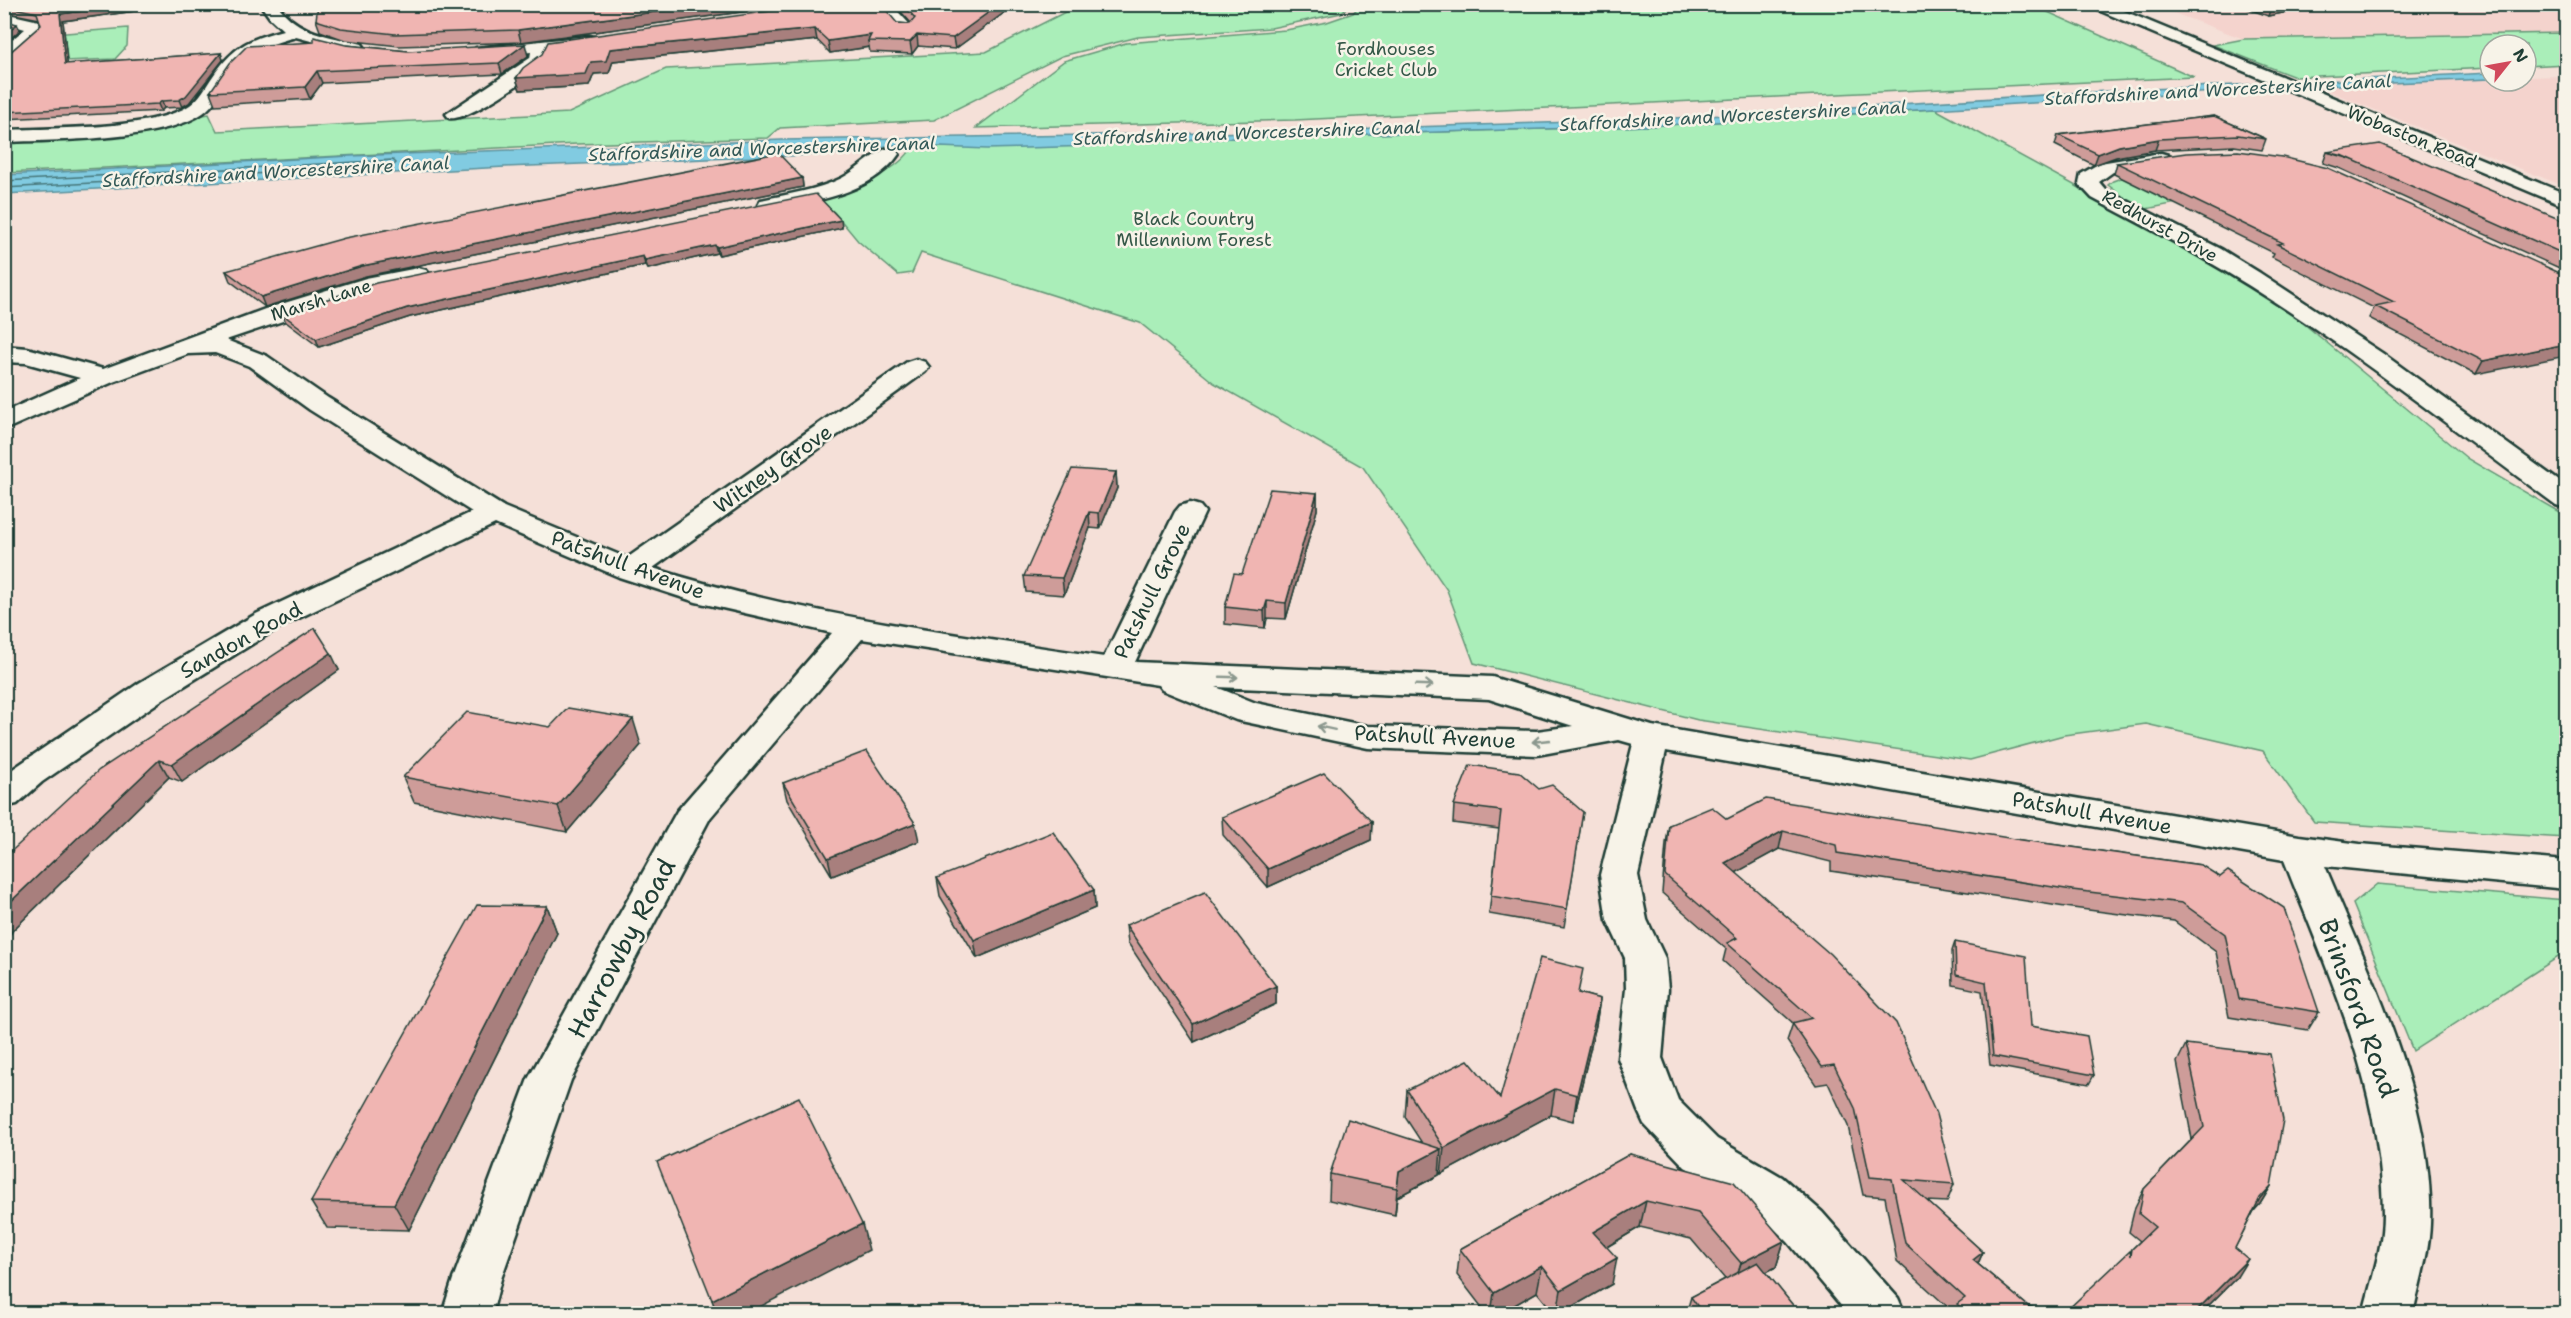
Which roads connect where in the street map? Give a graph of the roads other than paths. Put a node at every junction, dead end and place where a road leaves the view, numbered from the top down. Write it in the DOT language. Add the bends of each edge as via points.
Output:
graph roads {
  1 [pos="268,4"];
  2 [pos="881,4"];
  3 [pos="2092,4"];
  4 [pos="32,8"];
  5 [pos="5,19"];
  6 [pos="906,29"];
  7 [pos="296,32"];
  8 [pos="609,38"];
  9 [pos="44,46"];
  10 [pos="541,48"];
  11 [pos="369,50"];
  12 [pos="9,51"];
  13 [pos="466,53"];
  14 [pos="456,114"];
  15 [pos="4,136"];
  16 [pos="889,154"];
  17 [pos="2182,156"];
  18 [pos="2566,201"];
  19 [pos="743,210"];
  20 [pos="443,270"];
  21 [pos="188,347"];
  22 [pos="4,354"];
  23 [pos="916,367"];
  24 [pos="104,377"];
  25 [pos="4,422"];
  26 [pos="2566,499"];
  27 [pos="1190,512"];
  28 [pos="494,513"];
  29 [pos="630,570"];
  30 [pos="854,628"];
  31 [pos="1115,669"];
  32 [pos="1150,674"];
  33 [pos="1636,733"];
  34 [pos="4,795"];
  35 [pos="2299,849"];
  36 [pos="2566,875"];
  37 [pos="467,1314"];
  38 [pos="1880,1314"];
  39 [pos="2388,1314"];
  1 -- 7 [label="street" via="280,22"];
  2 -- 6 [label="street"];
  3 -- 18 [label="street, Wobaston Road"];
  4 -- 5 [label="street"];
  5 -- 12 [label="street" via="33,25 34,30"];
  7 -- 11 [label="street"];
  7 -- 15 [label="street" via="241,52 198,108 186,114 92,132"];
  8 -- 10 [label="street"];
  9 -- 12 [label="street"];
  10 -- 13 [label="street"];
  10 -- 14 [label="street" via="538,60"];
  16 -- 19 [label="street" via="876,167 848,183"];
  17 -- 26 [label="street, Redhurst Drive" via="2107,167 2088,178 2089,184 2099,194 2252,278 2373,358"];
  20 -- 21 [label="street, Marsh Lane" via="374,284 274,314"];
  21 -- 24 [label="street, Marsh Lane"];
  21 -- 28 [label="street, Patshull Avenue" via="216,345 258,361 319,404"];
  22 -- 24 [label="street" via="27,356"];
  23 -- 29 [label="street, Witney Grove"];
  24 -- 25 [label="street, Marsh Lane"];
  27 -- 31 [label="street, Patshull Grove"];
  28 -- 29 [label="street, Patshull Avenue"];
  28 -- 34 [label="street, Sandon Road" via="267,621 152,691 29,773"];
  29 -- 30 [label="street, Patshull Avenue" via="707,595"];
  30 -- 31 [label="street, Patshull Avenue"];
  30 -- 37 [label="street, Harrowby Road" via="695,811 550,1079"];
  31 -- 32 [label="street, Patshull Avenue"];
  32 -- 33 [label="street, Patshull Avenue, one-way" via="1492,688"];
  33 -- 32 [label="street, Patshull Avenue, one-way" via="1537,743 1368,737 1248,712"];
  33 -- 35 [label="street, Patshull Avenue"];
  33 -- 38 [label="street" via="1619,875 1626,920 1645,958 1647,989 1640,1058 1660,1112 1701,1153 1766,1191 1805,1227"];
  35 -- 36 [label="street, Patshull Avenue" via="2360,858"];
  35 -- 39 [label="street, Brinsford Road" via="2379,1054 2396,1109 2407,1217"];
}
